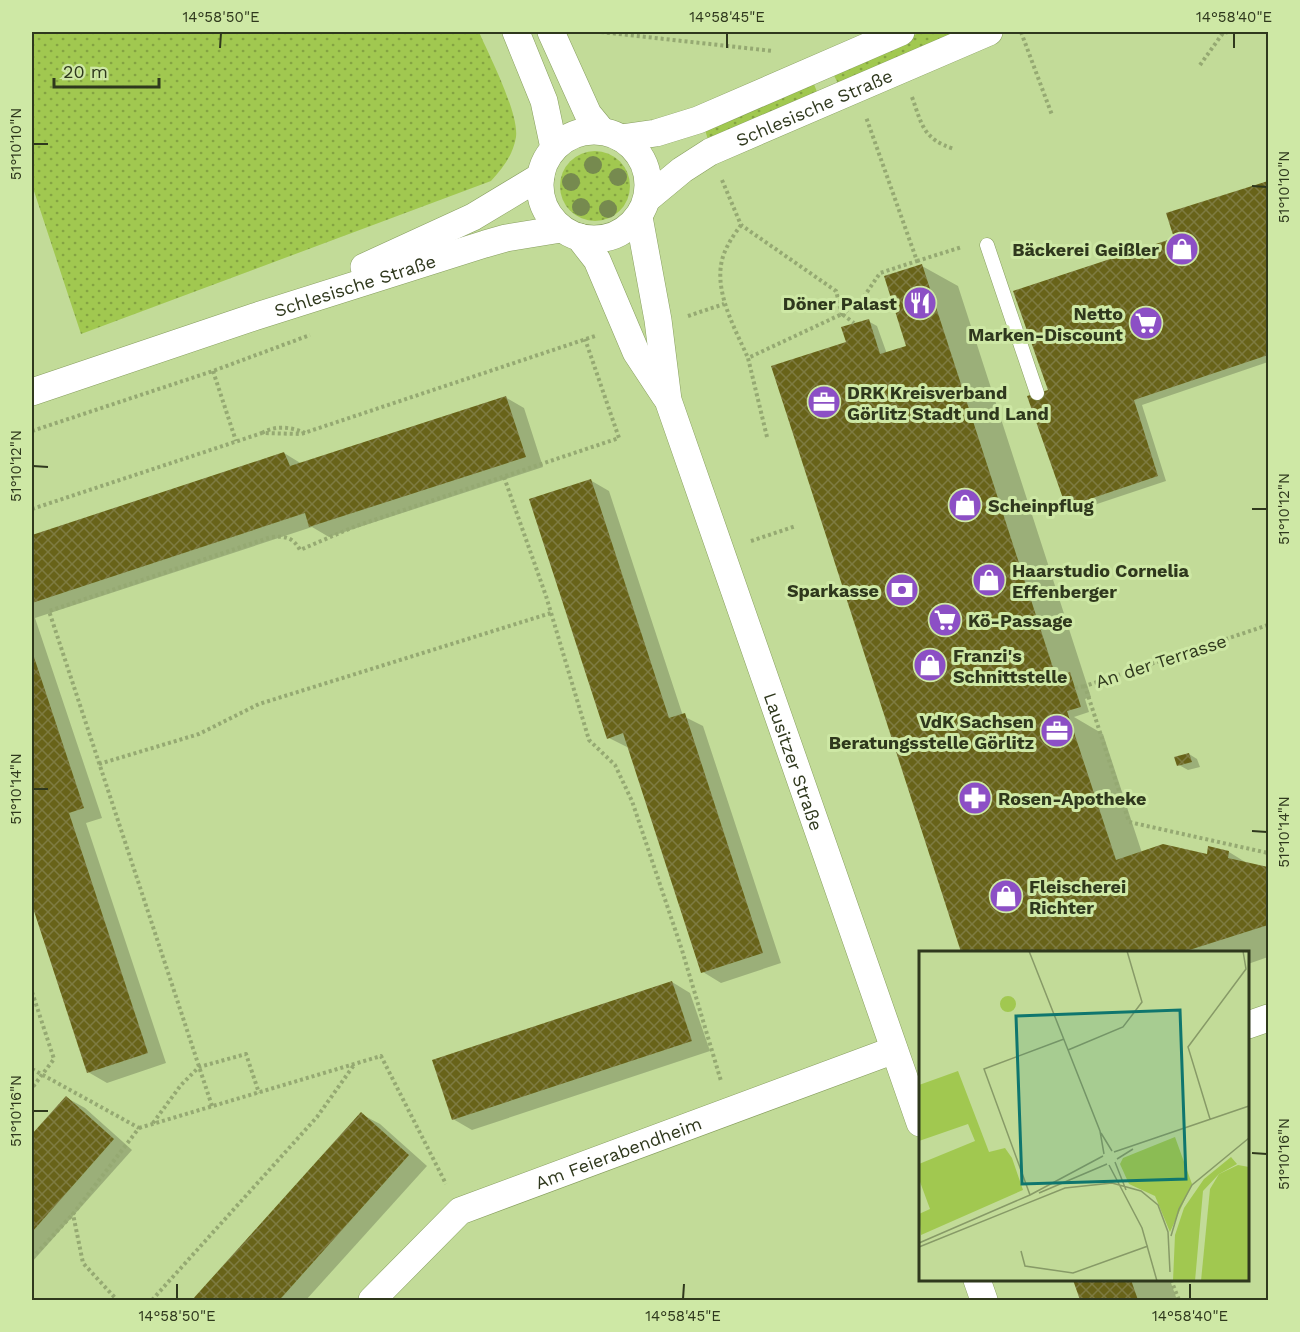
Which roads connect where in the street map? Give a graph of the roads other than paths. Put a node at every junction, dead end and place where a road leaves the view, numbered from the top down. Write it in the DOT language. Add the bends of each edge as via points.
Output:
graph roads {
  1 [pos="516,32"];
  2 [pos="551,32"];
  3 [pos="901,32"];
  4 [pos="989,32"];
  5 [pos="612,135"];
  6 [pos="554,148"];
  7 [pos="541,176"];
  8 [pos="643,208"];
  9 [pos="570,233"];
  10 [pos="987,245"];
  11 [pos="254,317"];
  12 [pos="32,392"];
  13 [pos="1037,393"];
  14 [pos="668,400"];
  15 [pos="1269,1018"];
  16 [pos="1249,1025"];
  17 [pos="894,1050"];
  18 [pos="919,1118"];
  19 [pos="977,1281"];
  20 [pos="372,1300"];
  21 [pos="984,1300"];
  1 -- 6 [label="street" via="544,101"];
  2 -- 5 [label="street" via="588,114"];
  3 -- 5 [label="street, Schlesische Straße" via="698,120 656,133"];
  4 -- 8 [label="street, Schlesische Straße" via="710,152 682,170"];
  5 -- 6 [label="street" via="576,134"];
  5 -- 8 [label="street" via="642,157 649,185"];
  6 -- 7 [label="street"];
  7 -- 9 [label="street" via="545,209"];
  7 -- 11 [label="street, Schlesische Straße" via="473,218"];
  8 -- 9 [label="street" via="618,235 605,239"];
  8 -- 14 [label="street, Lausitzer Straße"];
  9 -- 11 [label="street, Schlesische Straße" via="506,238"];
  9 -- 14 [label="street, Lausitzer Straße" via="597,260 636,352"];
  10 -- 13 [label="lane"];
  11 -- 12 [label="street, Schlesische Straße"];
  14 -- 17 [label="street, Lausitzer Straße"];
  15 -- 16 [label="street"];
  17 -- 18 [label="street, Lausitzer Straße"];
  17 -- 20 [label="street, Am Feierabendheim" via="460,1211"];
  19 -- 21 [label="street"];
}
